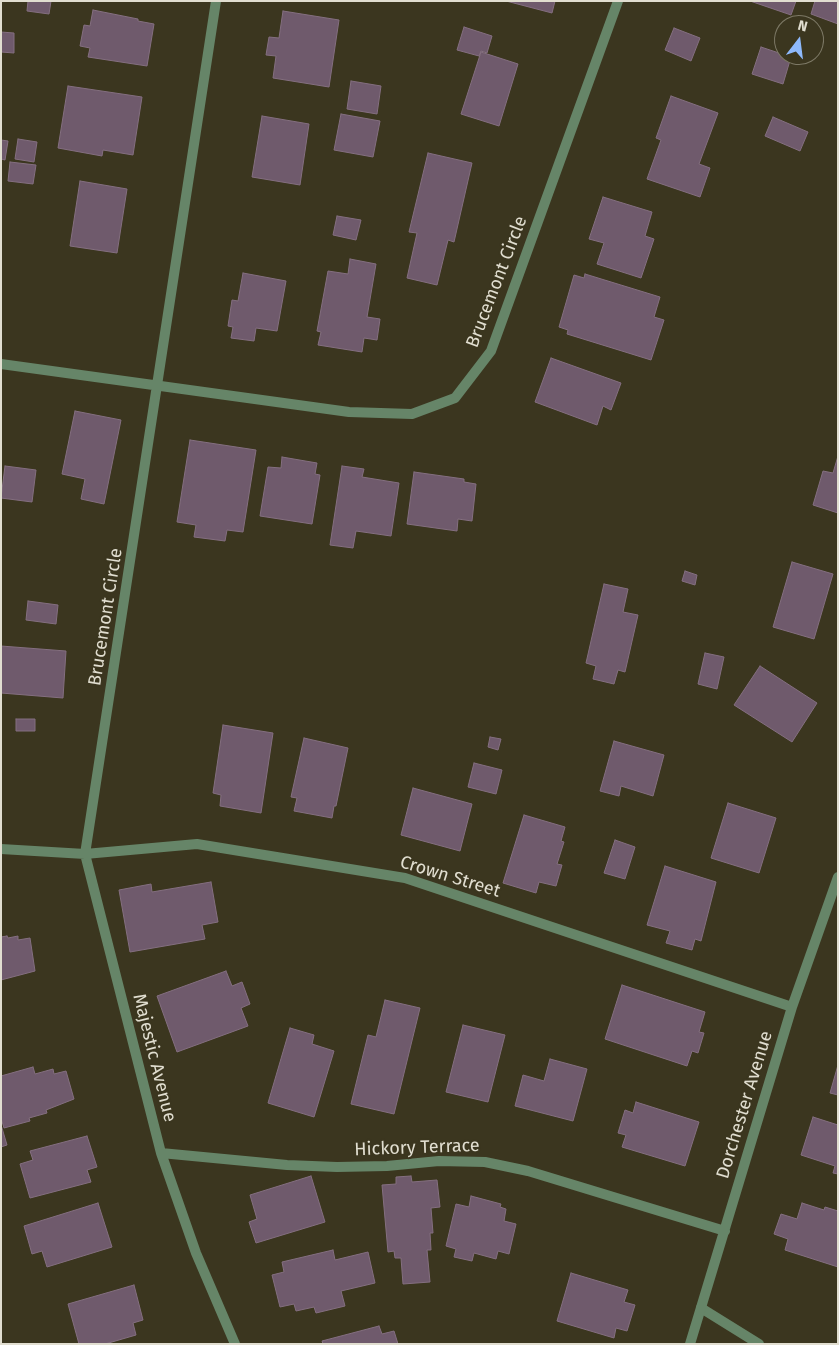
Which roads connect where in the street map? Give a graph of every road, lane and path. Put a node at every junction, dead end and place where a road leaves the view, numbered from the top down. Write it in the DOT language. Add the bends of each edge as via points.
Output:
graph roads {
  1 [pos="216,1"];
  2 [pos="618,1"];
  3 [pos="1,364"];
  4 [pos="158,385"];
  5 [pos="1,849"];
  6 [pos="85,854"];
  7 [pos="838,877"];
  8 [pos="792,1007"];
  9 [pos="161,1153"];
  10 [pos="725,1230"];
  11 [pos="701,1308"];
  12 [pos="235,1344"];
  13 [pos="690,1344"];
  14 [pos="759,1344"];
  1 -- 4 [label="street, Brucemont Circle"];
  2 -- 4 [label="street, Brucemont Circle" via="491,351 455,398 412,414 349,412"];
  3 -- 4 [label="street, Brucemont Circle"];
  4 -- 6 [label="street, Brucemont Circle"];
  5 -- 6 [label="street"];
  6 -- 8 [label="street, Crown Street" via="197,844 405,878"];
  6 -- 9 [label="street, Majestic Avenue"];
  7 -- 8 [label="street, Dorchester Avenue"];
  8 -- 10 [label="street, Dorchester Avenue"];
  9 -- 10 [label="street, Hickory Terrace" via="337,1167 439,1161 486,1162 528,1171"];
  9 -- 12 [label="street, Majestic Avenue" via="196,1253"];
  10 -- 11 [label="street, Dorchester Avenue"];
  11 -- 13 [label="street, Dorchester Avenue"];
  11 -- 14 [label="street"];
}
